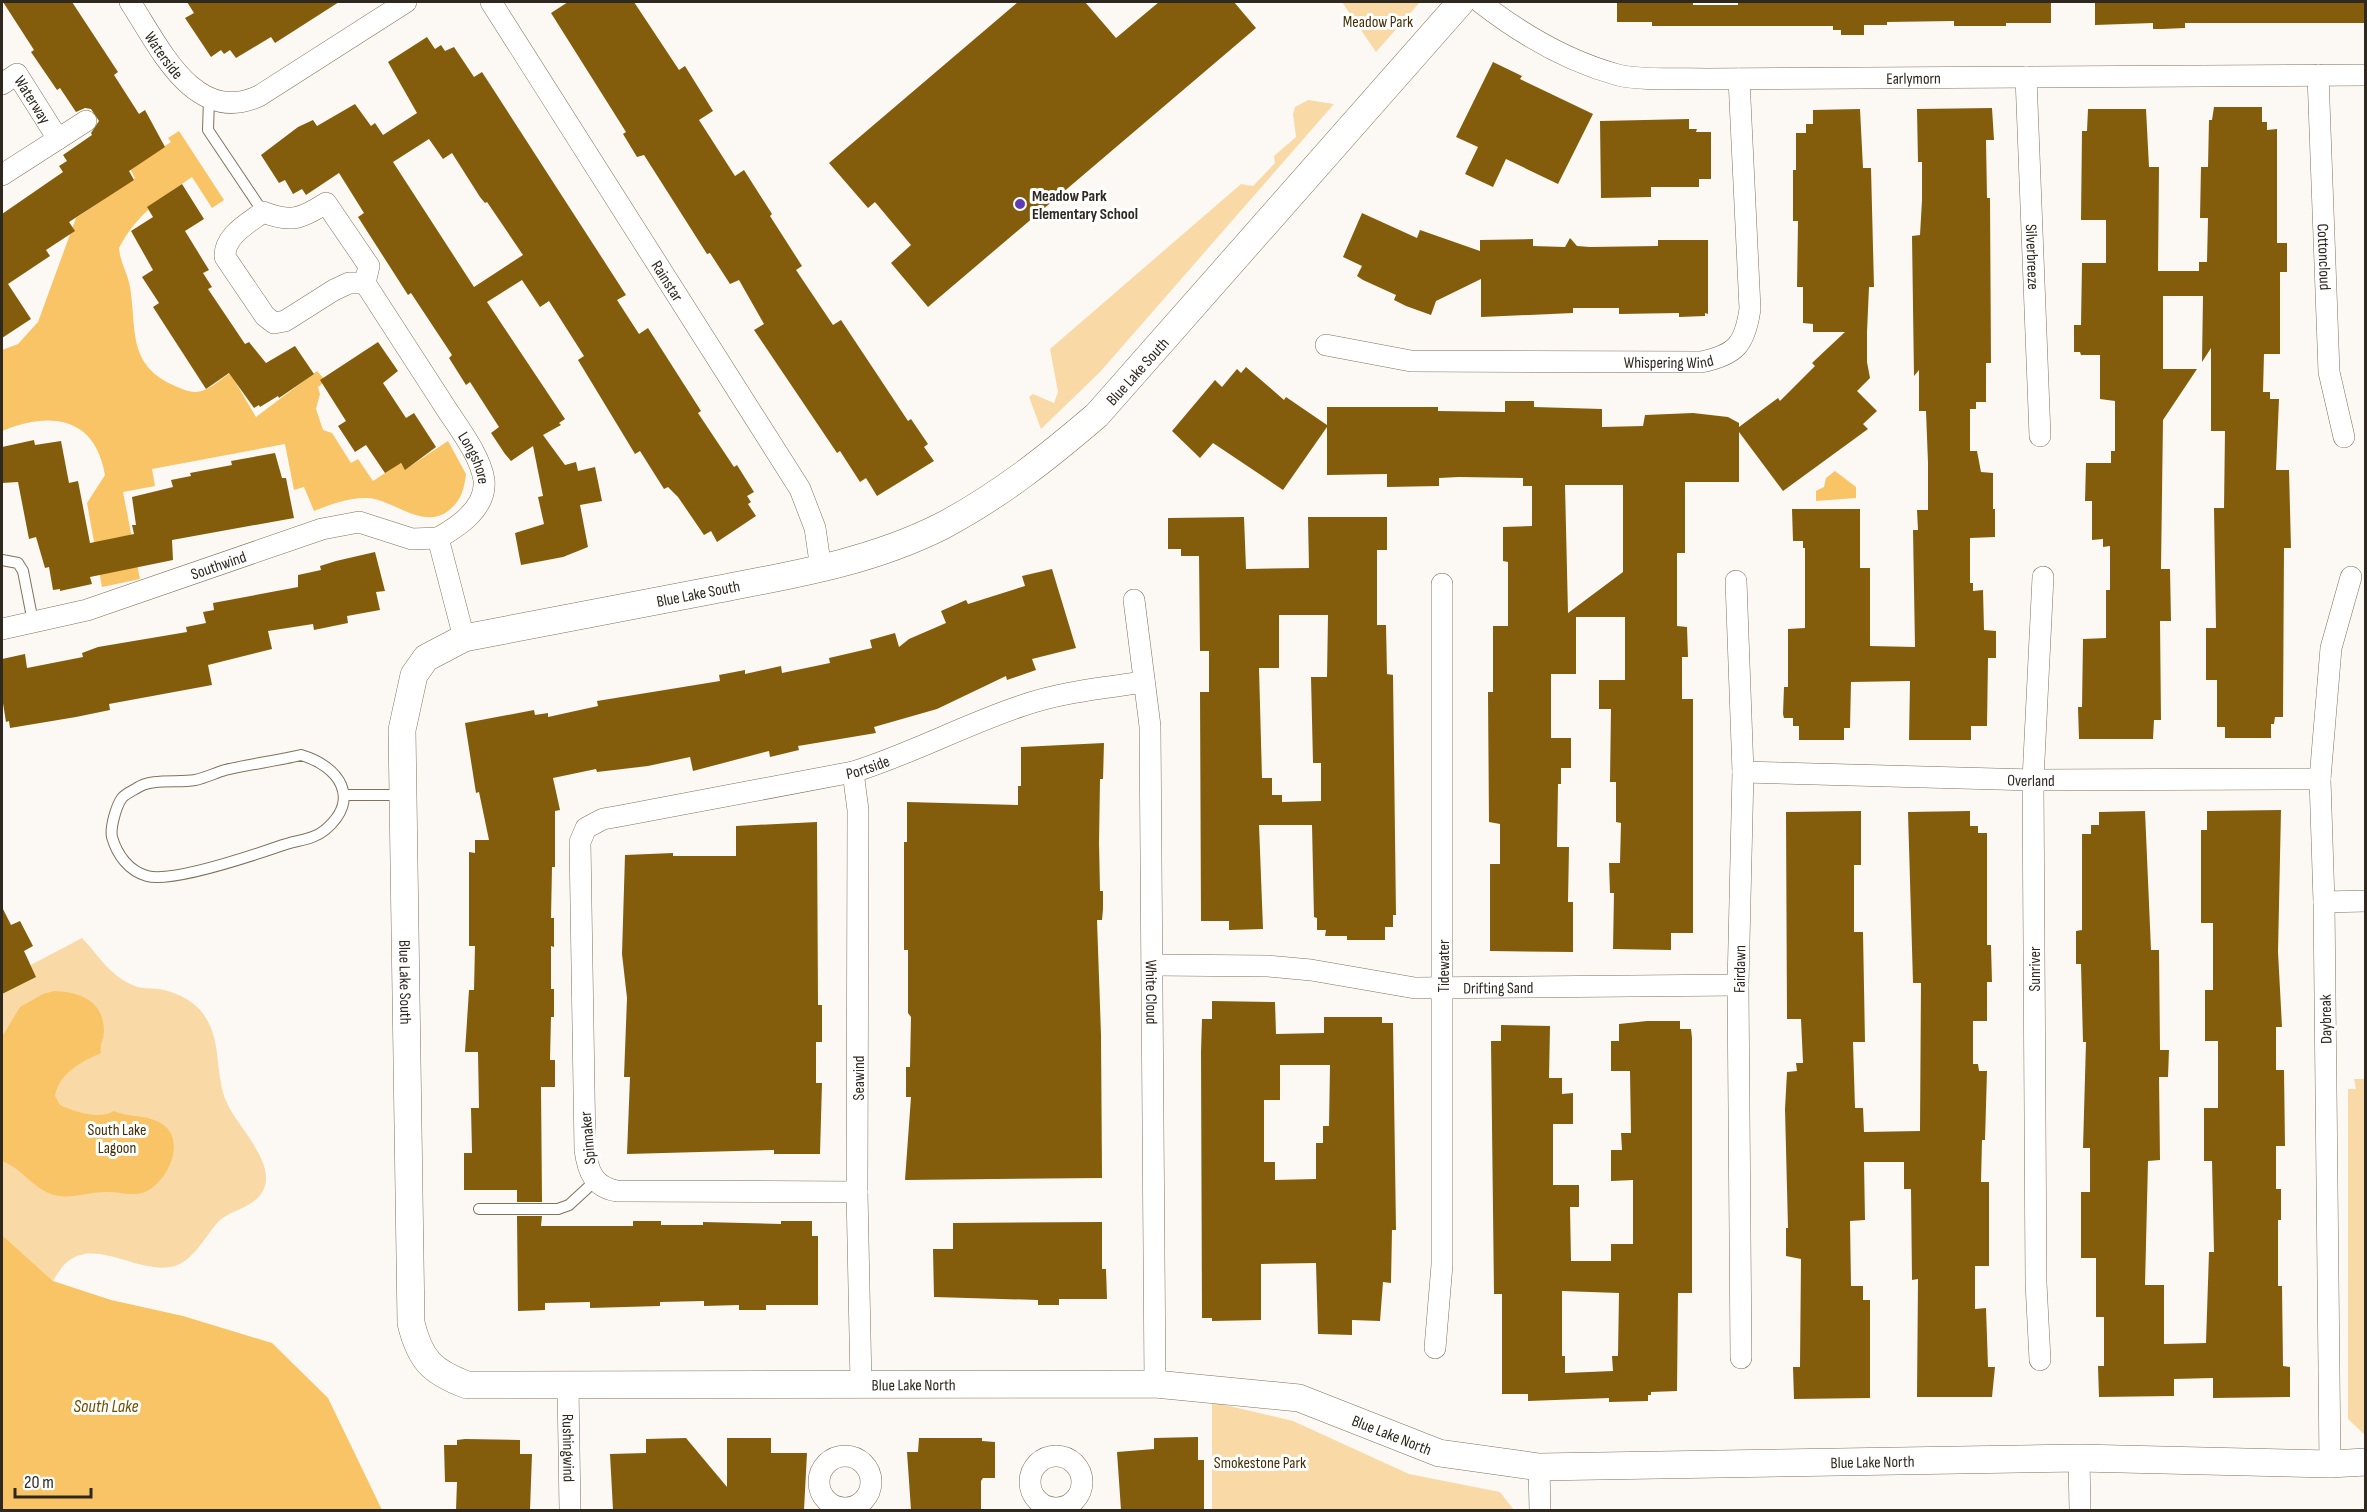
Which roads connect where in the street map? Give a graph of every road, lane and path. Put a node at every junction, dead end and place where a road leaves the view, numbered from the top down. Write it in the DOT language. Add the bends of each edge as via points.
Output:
graph roads {
  1 [pos="130,2"];
  2 [pos="406,2"];
  3 [pos="491,2"];
  4 [pos="1461,2"];
  5 [pos="1480,2"];
  6 [pos="2318,75"];
  7 [pos="2366,75"];
  8 [pos="2026,77"];
  9 [pos="1739,79"];
  10 [pos="2,84"];
  11 [pos="209,99"];
  12 [pos="86,121"];
  13 [pos="58,139"];
  14 [pos="2,175"];
  15 [pos="263,212"];
  16 [pos="365,283"];
  17 [pos="1326,345"];
  18 [pos="2040,436"];
  19 [pos="2344,437"];
  20 [pos="438,538"];
  21 [pos="2,560"];
  22 [pos="821,569"];
  23 [pos="2043,577"];
  24 [pos="2351,577"];
  25 [pos="1736,581"];
  26 [pos="1442,584"];
  27 [pos="1134,600"];
  28 [pos="33,622"];
  29 [pos="2,629"];
  30 [pos="464,638"];
  31 [pos="1144,682"];
  32 [pos="853,772"];
  33 [pos="1743,772"];
  34 [pos="2320,779"];
  35 [pos="2033,780"];
  36 [pos="345,795"];
  37 [pos="403,795"];
  38 [pos="586,828"];
  39 [pos="2366,901"];
  40 [pos="2324,902"];
  41 [pos="1154,965"];
  42 [pos="1738,985"];
  43 [pos="1443,988"];
  44 [pos="595,1181"];
  45 [pos="857,1192"];
  46 [pos="479,1209"];
  47 [pos="1436,1348"];
  48 [pos="1741,1358"];
  49 [pos="2040,1360"];
  50 [pos="427,1363"];
  51 [pos="861,1384"];
  52 [pos="1155,1384"];
  53 [pos="568,1386"];
  54 [pos="2079,1458"];
  55 [pos="2366,1462"];
  56 [pos="2330,1464"];
  57 [pos="1539,1467"];
  58 [pos="570,1510"];
  59 [pos="1540,1510"];
  60 [pos="2080,1510"];
  1 -- 11 [label="street, Waterside" via="179,78"];
  2 -- 11 [label="street" via="259,96 233,104"];
  3 -- 22 [label="street, Rainstar" via="800,489 815,528"];
  4 -- 22 [label="street, Blue Lake South" via="1097,415 992,497 882,552"];
  5 -- 9 [label="street, Earlymorn" via="1514,29 1563,54 1620,75"];
  6 -- 7 [label="street, Earlymorn"];
  6 -- 8 [label="street, Earlymorn"];
  6 -- 19 [label="street, Cottoncloud" via="2329,372"];
  8 -- 9 [label="street, Earlymorn"];
  8 -- 18 [label="street, Silverbreeze"];
  9 -- 17 [label="street, Whispering Wind" via="1750,309 1747,329 1736,349 1701,362 1411,361"];
  10 -- 13 [label="street, Waterway" via="17,74"];
  11 -- 15 [label="lane" via="208,130"];
  12 -- 13 [label="street, Waterway"];
  13 -- 14 [label="street, Waterway"];
  15 -- 16 [label="street, Longshore" via="283,220 304,217 326,203 369,266"];
  15 -- 16 [label="street" via="231,237 225,257 265,316 274,322 285,321 349,283"];
  16 -- 20 [label="street, Longshore" via="470,446 484,480 482,496 474,510 459,527"];
  20 -- 28 [label="street, Southwind" via="412,539 359,522 322,529 87,610"];
  20 -- 30 [label="street"];
  21 -- 28 [label="lane" via="18,563"];
  22 -- 30 [label="street, Blue Lake South"];
  23 -- 35 [label="street, Sunriver"];
  24 -- 34 [label="street, Daybreak" via="2331,648"];
  25 -- 33 [label="street, Fairdawn"];
  26 -- 43 [label="street, Tidewater"];
  27 -- 31 [label="street, White Cloud"];
  28 -- 29 [label="street, Southwind"];
  30 -- 37 [label="street, Blue Lake South" via="426,658 414,675 402,730"];
  31 -- 32 [label="street, Portside" via="1059,695 1021,706"];
  31 -- 41 [label="street, White Cloud" via="1150,726"];
  32 -- 38 [label="street, Portside" via="603,819"];
  32 -- 45 [label="street, Seawind" via="858,810"];
  33 -- 35 [label="street, Overland"];
  33 -- 42 [label="street, Fairdawn"];
  34 -- 35 [label="street, Overland"];
  34 -- 40 [label="street, Daybreak"];
  35 -- 49 [label="street, Sunriver"];
  36 -- 36 [label="lane" via="340,778 315,759 301,755 195,780 141,785 122,797 111,835 118,853 132,870 149,877 174,875 314,837 338,816"];
  36 -- 37 [label="lane"];
  37 -- 50 [label="street, Blue Lake South" via="411,1323 416,1344"];
  38 -- 44 [label="street, Spinnaker" via="580,842 585,1150 587,1167"];
  39 -- 40 [label="street"];
  40 -- 56 [label="street, Daybreak"];
  41 -- 43 [label="street, Drifting Sand" via="1268,966 1405,987"];
  41 -- 52 [label="street, White Cloud"];
  42 -- 43 [label="street, Drifting Sand"];
  42 -- 48 [label="street, Fairdawn"];
  43 -- 47 [label="street, Tidewater" via="1442,1264"];
  44 -- 45 [label="street, Spinnaker" via="605,1189 617,1191"];
  44 -- 46 [label="lane" via="569,1205 558,1209"];
  45 -- 51 [label="street, Seawind"];
  50 -- 53 [label="street, Blue Lake North" via="444,1377 467,1385"];
  51 -- 52 [label="street, Blue Lake North"];
  51 -- 53 [label="street, Blue Lake North"];
  52 -- 57 [label="street, Blue Lake North" via="1299,1398 1439,1453"];
  53 -- 58 [label="street, Rushingwind"];
  54 -- 56 [label="street, Blue Lake North"];
  54 -- 57 [label="street, Blue Lake North"];
  54 -- 60 [label="street"];
  55 -- 56 [label="street, Blue Lake North"];
  57 -- 59 [label="street"];
}
